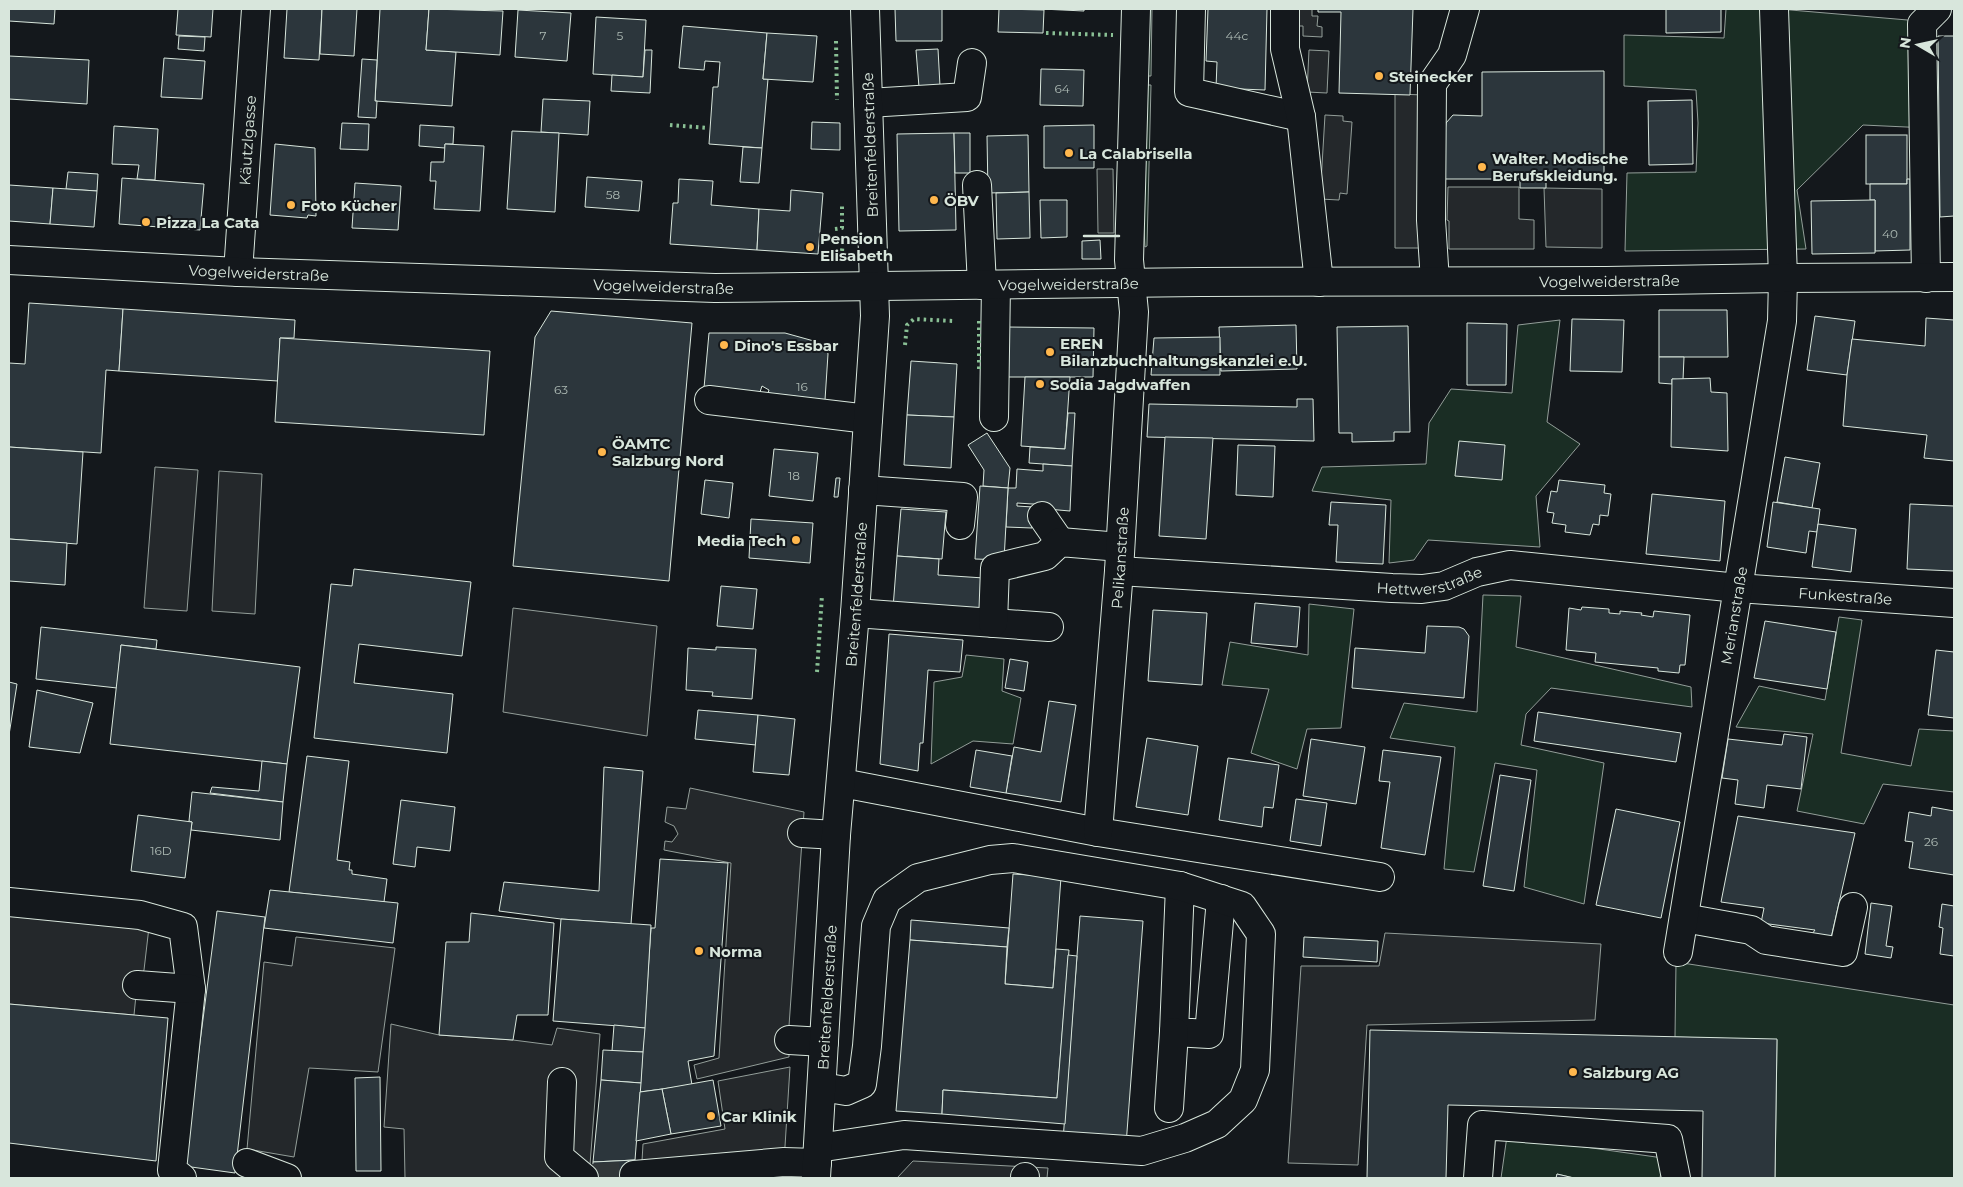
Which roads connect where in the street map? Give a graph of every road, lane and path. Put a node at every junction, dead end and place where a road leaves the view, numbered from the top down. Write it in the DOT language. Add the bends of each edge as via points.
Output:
graph roads {
  1 [pos="256,9"];
  2 [pos="861,9"];
  3 [pos="1136,9"];
  4 [pos="1190,9"];
  5 [pos="1285,9"];
  6 [pos="1465,9"];
  7 [pos="1774,9"];
  8 [pos="1937,9"];
  9 [pos="972,63"];
  10 [pos="868,103"];
  11 [pos="1301,117"];
  12 [pos="977,185"];
  13 [pos="9,260"];
  14 [pos="238,272"];
  15 [pos="1783,278"];
  16 [pos="1926,278"];
  17 [pos="1954,278"];
  18 [pos="1435,281"];
  19 [pos="1318,282"];
  20 [pos="1131,283"];
  21 [pos="989,285"];
  22 [pos="874,286"];
  23 [pos="709,400"];
  24 [pos="994,417"];
  25 [pos="752,422"];
  26 [pos="868,428"];
  27 [pos="864,490"];
  28 [pos="1042,516"];
  29 [pos="960,525"];
  30 [pos="1060,542"];
  31 [pos="1120,559"];
  32 [pos="1738,588"];
  33 [pos="1954,603"];
  34 [pos="855,613"];
  35 [pos="993,623"];
  36 [pos="1049,627"];
  37 [pos="842,782"];
  38 [pos="1098,832"];
  39 [pos="802,833"];
  40 [pos="836,836"];
  41 [pos="1380,877"];
  42 [pos="1180,886"];
  43 [pos="1221,900"];
  44 [pos="9,902"];
  45 [pos="1853,908"];
  46 [pos="1684,918"];
  47 [pos="1678,952"];
  48 [pos="137,985"];
  49 [pos="191,989"];
  50 [pos="1174,1032"];
  51 [pos="789,1040"];
  52 [pos="824,1042"];
  53 [pos="562,1082"];
  54 [pos="822,1087"];
  55 [pos="1169,1108"];
  56 [pos="817,1163"];
  57 [pos="243,1164"];
  58 [pos="634,1175"];
  59 [pos="172,1176"];
  60 [pos="287,1178"];
  61 [pos="585,1178"];
  62 [pos="592,1178"];
  63 [pos="1478,1178"];
  64 [pos="1676,1178"];
  1 -- 14 [label="street, Käutzlgasse"];
  2 -- 10 [label="street, Breitenfelderstraße"];
  3 -- 20 [label="street, Pelikanstraße"];
  4 -- 11 [label="street" via="1189,92"];
  5 -- 11 [label="street" via="1285,49"];
  6 -- 18 [label="street" via="1452,55 1432,84 1431,220"];
  7 -- 15 [label="street"];
  8 -- 16 [label="street" via="1922,24"];
  9 -- 10 [label="street" via="967,97"];
  10 -- 22 [label="street, Breitenfelderstraße"];
  11 -- 19 [label="street"];
  12 -- 21 [label="street"];
  13 -- 14 [label="street, Vogelweiderstraße"];
  14 -- 22 [label="street, Vogelweiderstraße" via="715,288"];
  15 -- 16 [label="street, Vogelweiderstraße"];
  15 -- 18 [label="street, Vogelweiderstraße"];
  15 -- 32 [label="street, Merianstraße" via="1782,321"];
  16 -- 17 [label="street, Vogelweiderstraße"];
  18 -- 19 [label="street, Vogelweiderstraße"];
  19 -- 20 [label="street, Vogelweiderstraße"];
  20 -- 21 [label="street, Vogelweiderstraße"];
  20 -- 31 [label="street, Pelikanstraße" via="1134,312"];
  21 -- 22 [label="street, Vogelweiderstraße"];
  21 -- 24 [label="street"];
  22 -- 26 [label="street, Breitenfelderstraße"];
  23 -- 26 [label="street"];
  25 -- 26 [label="street"];
  26 -- 27 [label="street, Breitenfelderstraße"];
  27 -- 29 [label="street" via="963,497"];
  27 -- 34 [label="street, Breitenfelderstraße"];
  28 -- 30 [label="street"];
  30 -- 31 [label="street, Hettwerstraße"];
  30 -- 35 [label="street" via="1045,556 995,568"];
  31 -- 32 [label="street, Hettwerstraße" via="1392,588 1444,586 1477,572 1510,565"];
  31 -- 38 [label="street, Pelikanstraße"];
  32 -- 33 [label="street, Funkestraße"];
  32 -- 46 [label="street, Merianstraße"];
  34 -- 35 [label="street"];
  34 -- 37 [label="street, Breitenfelderstraße"];
  35 -- 36 [label="street"];
  37 -- 38 [label="street"];
  37 -- 40 [label="street, Breitenfelderstraße"];
  38 -- 41 [label="street"];
  39 -- 40 [label="street"];
  40 -- 52 [label="street, Breitenfelderstraße"];
  42 -- 43 [label="street"];
  42 -- 50 [label="street"];
  42 -- 54 [label="street" via="1013,858 990,860 918,878 887,900 876,926 868,1046 862,1084 846,1091"];
  43 -- 50 [label="street" via="1209,1034"];
  43 -- 56 [label="street" via="1242,906 1261,934 1255,1070 1243,1100 1217,1124 1142,1151 904,1135"];
  44 -- 49 [label="street" via="140,915 182,927"];
  45 -- 46 [label="street" via="1843,952 1766,940 1751,930"];
  46 -- 47 [label="street, Merianstraße"];
  48 -- 49 [label="street"];
  49 -- 59 [label="street"];
  50 -- 55 [label="street"];
  51 -- 52 [label="street"];
  52 -- 54 [label="street, Breitenfelderstraße"];
  53 -- 61 [label="street" via="559,1156"];
  54 -- 56 [label="street, Breitenfelderstraße"];
  56 -- 58 [label="street" via="784,1162"];
  57 -- 60 [label="street"];
  61 -- 62 [label="street"];
  63 -- 64 [label="street" via="1482,1125 1668,1139"];
}
